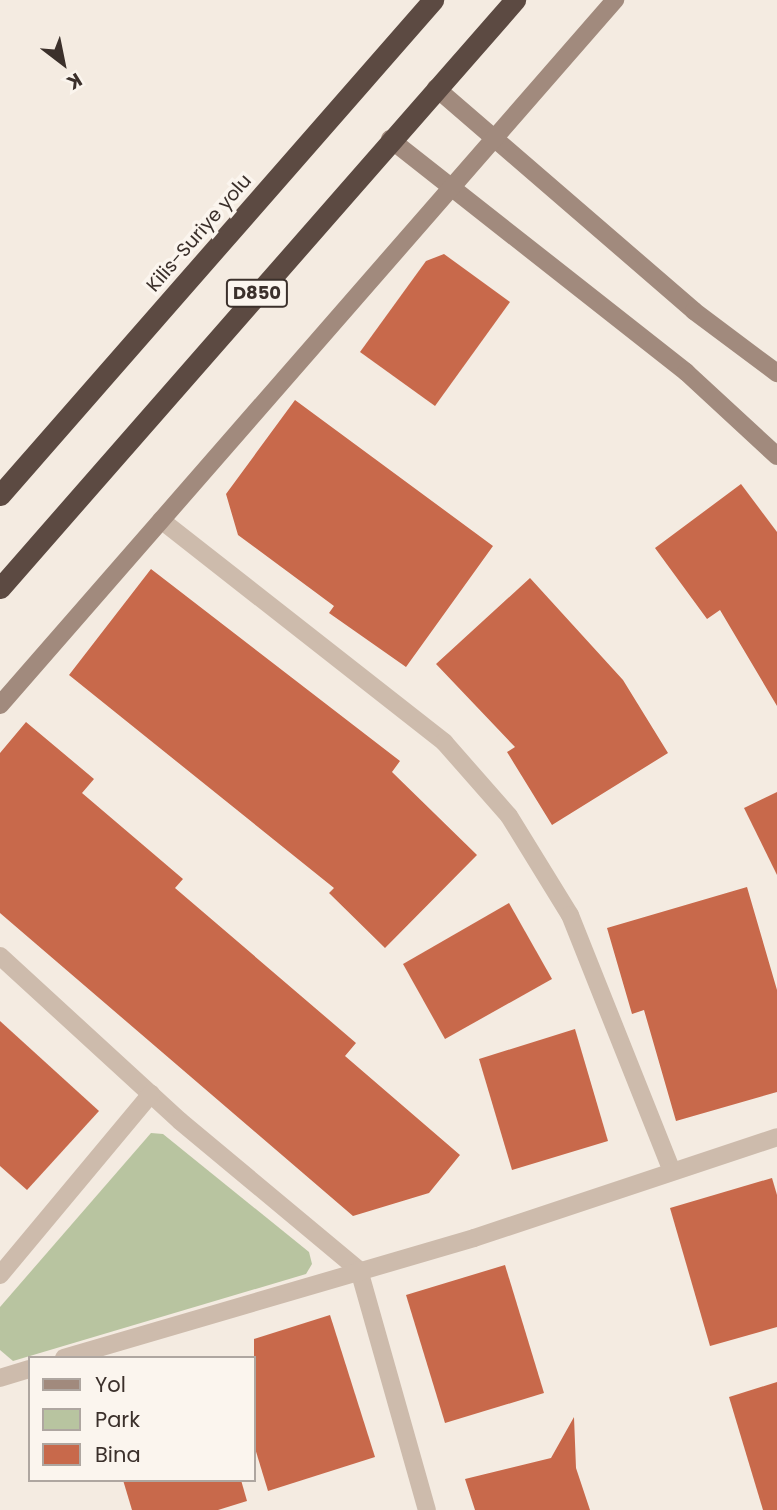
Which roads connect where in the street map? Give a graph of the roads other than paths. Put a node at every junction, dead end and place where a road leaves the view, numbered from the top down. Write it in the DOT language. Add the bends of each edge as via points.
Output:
graph roads {
  1 [pos="433,0"];
  2 [pos="515,0"];
  3 [pos="615,0"];
  4 [pos="436,88"];
  5 [pos="492,135"];
  6 [pos="390,138"];
  7 [pos="453,183"];
  8 [pos="777,373"];
  9 [pos="777,456"];
  10 [pos="0,495"];
  11 [pos="161,520"];
  12 [pos="0,589"];
  13 [pos="0,705"];
  14 [pos="0,956"];
  15 [pos="151,1094"];
  16 [pos="777,1137"];
  17 [pos="671,1168"];
  18 [pos="359,1270"];
  19 [pos="0,1275"];
  20 [pos="71,1356"];
  21 [pos="28,1370"];
  22 [pos="0,1378"];
  23 [pos="427,1510"];
  1 -- 10 [label="highway, Kilis-Suriye yolu / D850"];
  2 -- 4 [label="highway, D850"];
  3 -- 5 [label="street"];
  4 -- 5 [label="street"];
  4 -- 6 [label="highway, D850"];
  5 -- 7 [label="street"];
  5 -- 8 [label="street" via="694,311"];
  6 -- 7 [label="street"];
  6 -- 12 [label="highway, D850"];
  7 -- 9 [label="street" via="686,373"];
  7 -- 11 [label="street"];
  11 -- 13 [label="street"];
  11 -- 17 [label="street" via="444,742 509,816 570,915"];
  14 -- 15 [label="street"];
  15 -- 18 [label="street"];
  15 -- 19 [label="street"];
  16 -- 17 [label="street"];
  17 -- 18 [label="street" via="474,1238"];
  18 -- 20 [label="street"];
  18 -- 23 [label="street"];
  21 -- 22 [label="street"];
}
